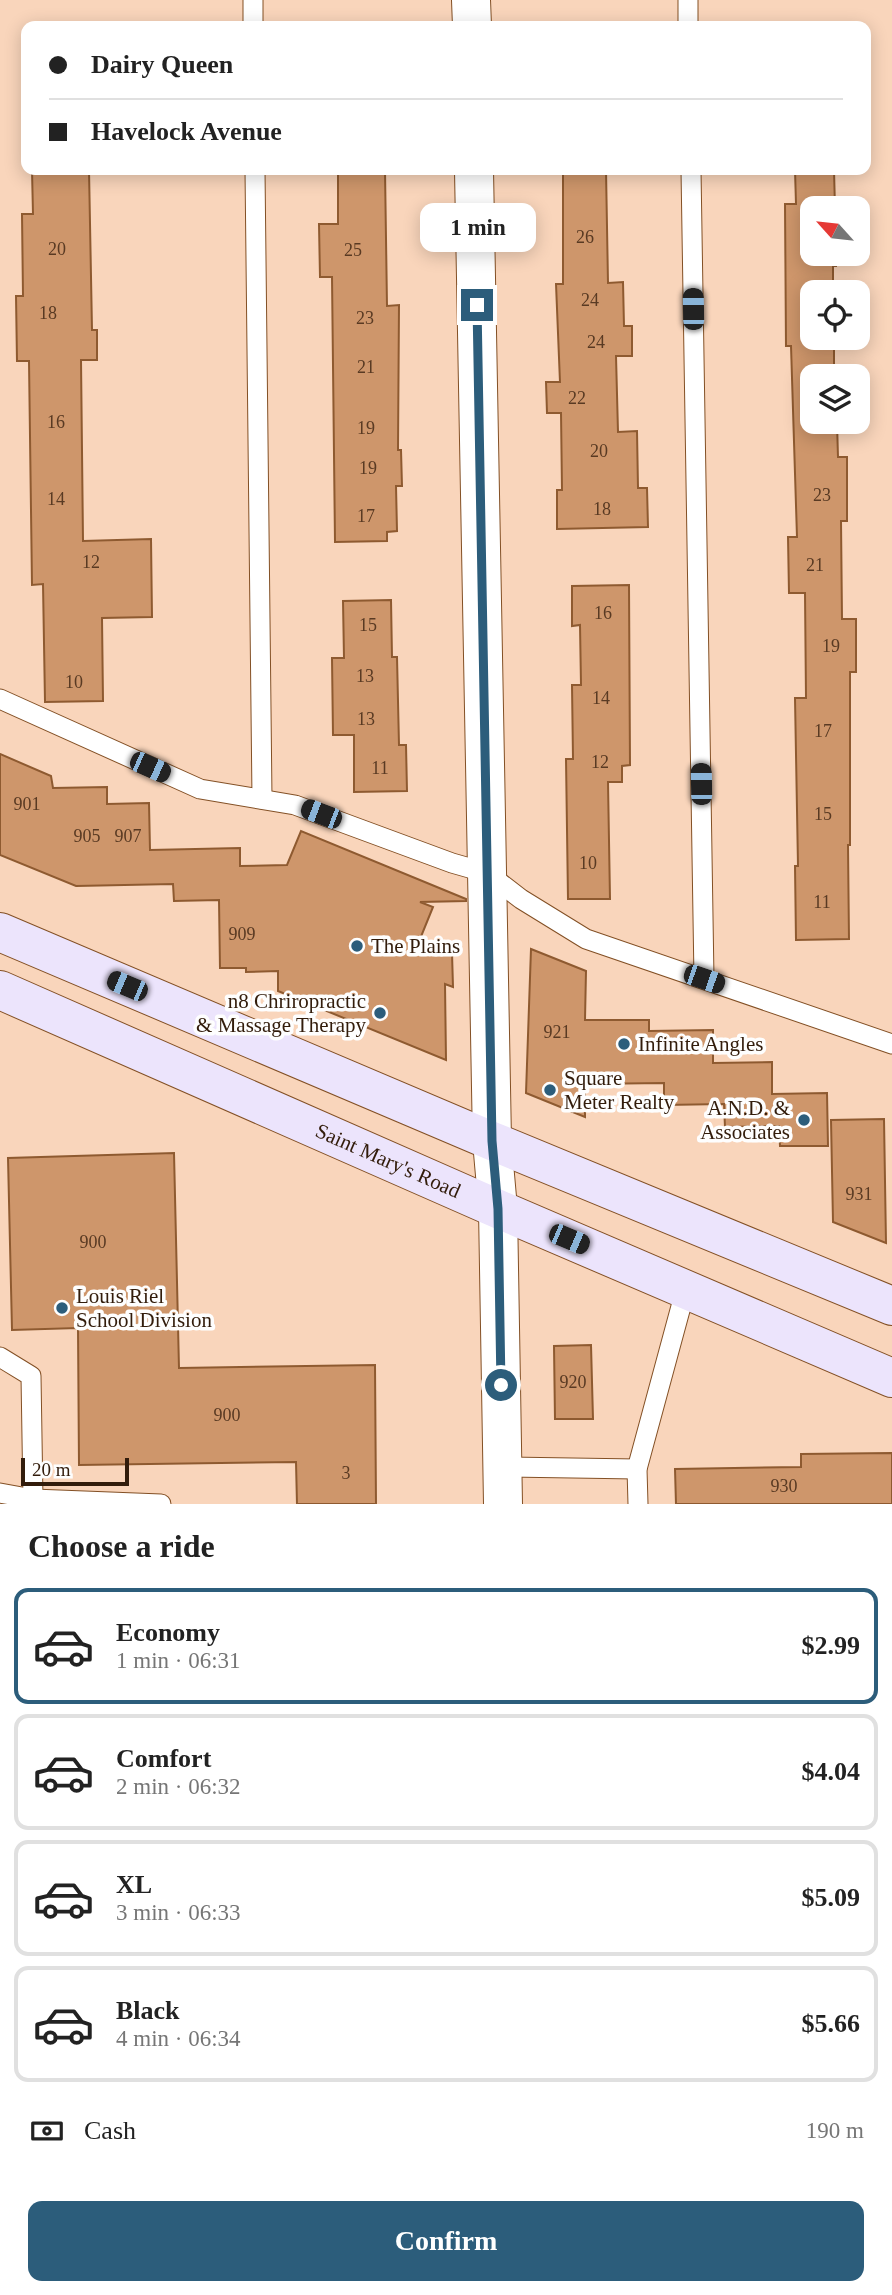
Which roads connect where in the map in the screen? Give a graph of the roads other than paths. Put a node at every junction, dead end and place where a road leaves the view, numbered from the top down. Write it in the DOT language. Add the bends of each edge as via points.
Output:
graph roads {
  1 [pos="253,0"];
  2 [pos="471,0"];
  3 [pos="688,0"];
  4 [pos="253,21"];
  5 [pos="472,21"];
  6 [pos="688,21"];
  7 [pos="255,175"];
  8 [pos="474,175"];
  9 [pos="691,175"];
  10 [pos="0,699"];
  11 [pos="262,799"];
  12 [pos="487,873"];
  13 [pos="0,932"];
  14 [pos="704,979"];
  15 [pos="0,990"];
  16 [pos="892,1044"];
  17 [pos="492,1141"];
  18 [pos="498,1209"];
  19 [pos="685,1288"];
  20 [pos="892,1306"];
  21 [pos="0,1357"];
  22 [pos="892,1378"];
  23 [pos="637,1469"];
  24 [pos="503,1486"];
  25 [pos="0,1493"];
  26 [pos="33,1501"];
  27 [pos="161,1504"];
  28 [pos="638,1504"];
  1 -- 4 [label="lane"];
  2 -- 5 [label="street"];
  3 -- 6 [label="lane"];
  7 -- 11 [label="lane"];
  8 -- 12 [label="street"];
  9 -- 14 [label="lane"];
  10 -- 11 [label="lane" via="200,789"];
  11 -- 12 [label="lane" via="295,804"];
  12 -- 14 [label="lane" via="586,939"];
  12 -- 17 [label="street"];
  13 -- 17 [label="main road"];
  14 -- 16 [label="lane"];
  15 -- 18 [label="main road, Saint Mary's Road"];
  17 -- 18 [label="street"];
  17 -- 20 [label="main road"];
  18 -- 19 [label="main road, Saint Mary's Road"];
  18 -- 24 [label="street"];
  19 -- 22 [label="main road, Saint Mary's Road"];
  19 -- 23 [label="lane"];
  21 -- 26 [label="lane" via="31,1376"];
  23 -- 24 [label="lane"];
  23 -- 28 [label="lane"];
  25 -- 26 [label="lane"];
  26 -- 27 [label="lane"];
}
